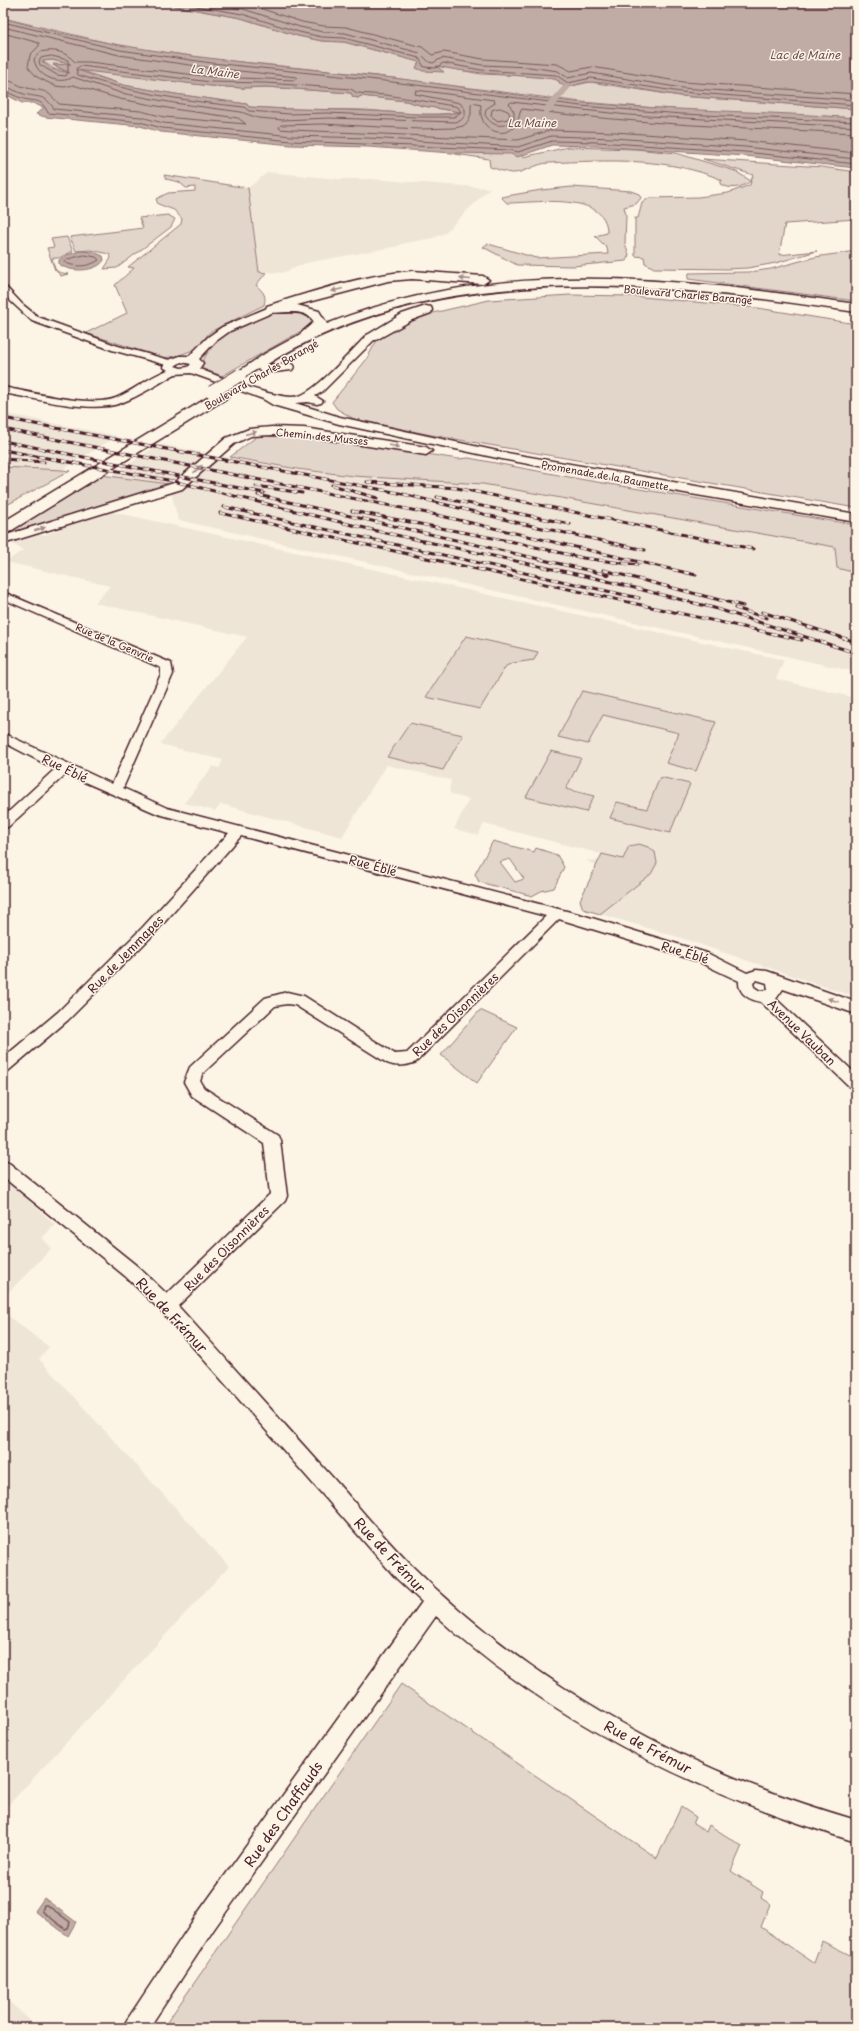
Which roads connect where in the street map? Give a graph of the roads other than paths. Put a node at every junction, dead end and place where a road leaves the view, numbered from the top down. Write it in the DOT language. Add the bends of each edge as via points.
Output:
graph roads {
  1 [pos="546,283"];
  2 [pos="3,289"];
  3 [pos="281,294"];
  4 [pos="305,298"];
  5 [pos="460,299"];
  6 [pos="856,308"];
  7 [pos="272,309"];
  8 [pos="856,315"];
  9 [pos="371,337"];
  10 [pos="302,339"];
  11 [pos="192,364"];
  12 [pos="287,366"];
  13 [pos="172,367"];
  14 [pos="265,369"];
  15 [pos="245,377"];
  16 [pos="3,390"];
  17 [pos="217,394"];
  18 [pos="318,399"];
  19 [pos="300,404"];
  20 [pos="356,424"];
  21 [pos="472,450"];
  22 [pos="3,516"];
  23 [pos="856,518"];
  24 [pos="3,529"];
  25 [pos="3,540"];
  26 [pos="3,594"];
  27 [pos="3,737"];
  28 [pos="64,768"];
  29 [pos="115,791"];
  30 [pos="3,824"];
  31 [pos="238,831"];
  32 [pos="557,913"];
  33 [pos="747,979"];
  34 [pos="772,979"];
  35 [pos="766,997"];
  36 [pos="856,1008"];
  37 [pos="3,1067"];
  38 [pos="856,1084"];
  39 [pos="3,1168"];
  40 [pos="167,1306"];
  41 [pos="434,1602"];
  42 [pos="856,1831"];
  43 [pos="135,2028"];
  1 -- 4 [label="highway, one-way" via="412,275 388,277"];
  1 -- 6 [label="highway, Boulevard Charles Barangé" via="630,282 677,285"];
  1 -- 10 [label="highway, Boulevard Charles Barangé" via="478,290 412,302 349,320"];
  2 -- 13 [label="street" via="35,319"];
  3 -- 4 [label="highway"];
  4 -- 7 [label="highway"];
  5 -- 8 [label="highway, Boulevard Charles Barangé" via="553,288 631,288 717,294"];
  5 -- 9 [label="highway" via="407,317"];
  5 -- 14 [label="highway, Boulevard Charles Barangé" via="386,316 344,329"];
  7 -- 10 [label="highway" via="301,309 315,314 321,323"];
  7 -- 11 [label="street" via="225,330 212,340"];
  9 -- 18 [label="street"];
  10 -- 15 [label="highway, Boulevard Charles Barangé"];
  11 -- 13 [label="street" via="180,359"];
  11 -- 19 [label="street, Promenade de la Baumette" via="279,404"];
  12 -- 14 [label="highway"];
  13 -- 16 [label="street" via="118,401 104,404 87,404"];
  14 -- 15 [label="highway, Boulevard Charles Barangé"];
  15 -- 17 [label="highway, Boulevard Charles Barangé"];
  17 -- 22 [label="highway, Boulevard Charles Barangé"];
  17 -- 24 [label="highway, Boulevard Charles Barangé"];
  18 -- 19 [label="street" via="314,408"];
  18 -- 20 [label="street, Promenade de la Baumette"];
  19 -- 20 [label="street, Promenade de la Baumette" via="344,423"];
  20 -- 21 [label="street, Promenade de la Baumette"];
  21 -- 23 [label="street, Promenade de la Baumette" via="592,474"];
  25 -- 21 [label="street, Chemin des Musses, one-way" via="178,486 230,441 255,432 304,432 450,455 465,455"];
  26 -- 29 [label="street, Rue de la Genvrie" via="167,666 167,674"];
  27 -- 28 [label="street, Rue Éblé"];
  28 -- 29 [label="street, Rue Éblé"];
  28 -- 30 [label="street"];
  29 -- 31 [label="street, Rue Éblé" via="162,811"];
  31 -- 32 [label="street, Rue Éblé"];
  31 -- 37 [label="street, Rue de Jemmapes" via="148,931 63,1016"];
  32 -- 33 [label="street, Rue Éblé" via="702,956"];
  32 -- 40 [label="street, Rue des Oisonnières" via="411,1058 392,1059 299,1000 287,998 270,1002 195,1071 192,1082 198,1092 272,1140 279,1196"];
  33 -- 34 [label="street" via="758,974"];
  33 -- 35 [label="street" via="749,991 756,996"];
  34 -- 35 [label="street" via="776,990"];
  36 -- 34 [label="street, one-way"];
  35 -- 38 [label="street, Avenue Vauban"];
  39 -- 40 [label="street, Rue de Frémur" via="131,1271"];
  40 -- 41 [label="street, Rue de Frémur" via="375,1541"];
  41 -- 42 [label="street, Rue de Frémur" via="542,1684 626,1737 743,1793 812,1819"];
  41 -- 43 [label="street, Rue des Chaffauds" via="206,1921"];
}
